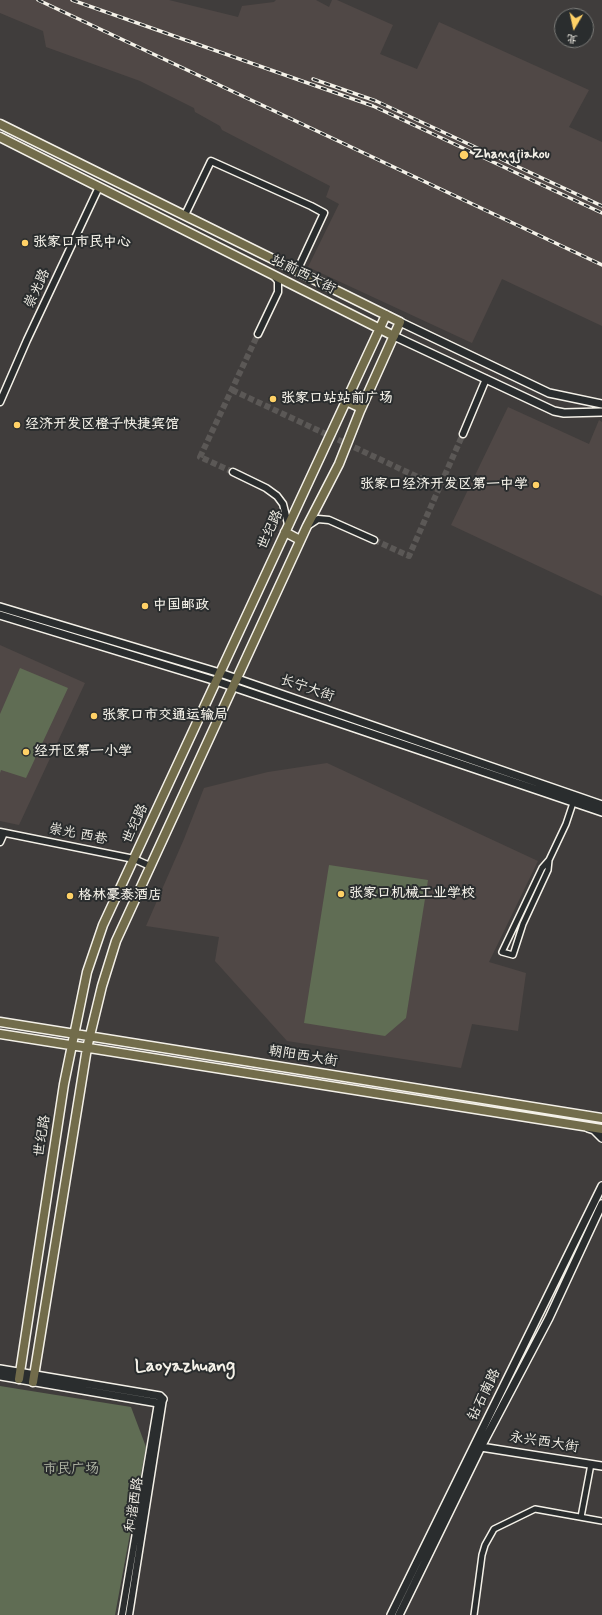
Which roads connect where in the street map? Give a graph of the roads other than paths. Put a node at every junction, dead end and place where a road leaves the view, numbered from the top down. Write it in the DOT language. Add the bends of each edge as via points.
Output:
graph roads {
  1 [pos="0,124"];
  2 [pos="0,137"];
  3 [pos="99,187"];
  4 [pos="185,215"];
  5 [pos="232,239"];
  6 [pos="226,252"];
  7 [pos="297,271"];
  8 [pos="272,274"];
  9 [pos="386,315"];
  10 [pos="400,322"];
  11 [pos="380,328"];
  12 [pos="258,334"];
  13 [pos="394,336"];
  14 [pos="486,379"];
  15 [pos="346,401"];
  16 [pos="0,402"];
  17 [pos="602,404"];
  18 [pos="361,408"];
  19 [pos="602,412"];
  20 [pos="462,434"];
  21 [pos="233,472"];
  22 [pos="288,524"];
  23 [pos="304,531"];
  24 [pos="284,532"];
  25 [pos="300,540"];
  26 [pos="374,540"];
  27 [pos="0,607"];
  28 [pos="0,615"];
  29 [pos="218,677"];
  30 [pos="234,683"];
  31 [pos="573,802"];
  32 [pos="602,805"];
  33 [pos="602,812"];
  34 [pos="2,832"];
  35 [pos="0,842"];
  36 [pos="134,859"];
  37 [pos="549,860"];
  38 [pos="150,866"];
  39 [pos="0,1022"];
  40 [pos="0,1034"];
  41 [pos="74,1035"];
  42 [pos="90,1037"];
  43 [pos="71,1045"];
  44 [pos="87,1048"];
  45 [pos="602,1114"];
  46 [pos="584,1115"];
  47 [pos="602,1118"];
  48 [pos="583,1126"];
  49 [pos="602,1129"];
  50 [pos="602,1138"];
  51 [pos="602,1186"];
  52 [pos="602,1204"];
  53 [pos="0,1369"];
  54 [pos="0,1376"];
  55 [pos="19,1376"];
  56 [pos="34,1378"];
  57 [pos="161,1401"];
  58 [pos="482,1447"];
  59 [pos="591,1464"];
  60 [pos="602,1466"];
  61 [pos="581,1517"];
  62 [pos="602,1521"];
  63 [pos="122,1615"];
  64 [pos="129,1615"];
  65 [pos="391,1615"];
  66 [pos="399,1615"];
  67 [pos="474,1615"];
  1 -- 4 [label="main road, 站前西大街"];
  2 -- 3 [label="main road, 站前西大街"];
  3 -- 6 [label="main road, 站前西大街"];
  3 -- 16 [label="street, 崇光路"];
  4 -- 5 [label="main road, 站前西大街"];
  4 -- 7 [label="street" via="211,161 311,206 324,213"];
  5 -- 6 [label="main road"];
  5 -- 7 [label="main road, 站前西大街"];
  6 -- 8 [label="main road, 站前西大街"];
  7 -- 9 [label="main road, 站前西大街"];
  8 -- 11 [label="main road, 站前西大街"];
  8 -- 12 [label="street" via="278,281 278,292"];
  9 -- 10 [label="main road, 站前西大街"];
  9 -- 11 [label="main road, 世纪路"];
  10 -- 13 [label="main road"];
  10 -- 17 [label="main road, 站前西大街" via="549,393"];
  11 -- 13 [label="main road, 站前西大街"];
  11 -- 15 [label="main road, 世纪路"];
  13 -- 14 [label="main road, 站前西大街"];
  13 -- 18 [label="main road"];
  14 -- 19 [label="main road, 站前西大街" via="554,411"];
  14 -- 20 [label="street"];
  15 -- 18 [label="main road"];
  15 -- 22 [label="main road, 世纪路"];
  18 -- 23 [label="main road" via="339,464"];
  21 -- 22 [label="street" via="277,496 283,504"];
  22 -- 24 [label="main road, 世纪路"];
  23 -- 25 [label="main road"];
  23 -- 26 [label="street" via="318,519 329,520"];
  24 -- 25 [label="main road"];
  24 -- 29 [label="main road, 世纪路"];
  25 -- 30 [label="main road"];
  27 -- 29 [label="main road, 长宁大街"];
  28 -- 29 [label="main road, 长宁大街"];
  29 -- 30 [label="main road, 长宁大街"];
  29 -- 36 [label="main road, 世纪路"];
  30 -- 31 [label="main road, 长宁大街"];
  30 -- 32 [label="main road, 长宁大街"];
  30 -- 38 [label="main road"];
  31 -- 33 [label="main road, 长宁大街"];
  31 -- 37 [label="street"];
  34 -- 35 [label="street"];
  34 -- 36 [label="street, 崇光 西巷"];
  36 -- 38 [label="street, 崇光 西巷"];
  36 -- 41 [label="main road, 世纪路" via="101,932 88,972"];
  37 -- 37 [label="street" via="542,868 502,952 513,955 523,924 548,870"];
  38 -- 42 [label="main road" via="116,941"];
  39 -- 41 [label="main road, 朝阳西大街"];
  40 -- 43 [label="main road, 朝阳西大街"];
  41 -- 42 [label="main road, 朝阳西大街"];
  41 -- 43 [label="main road, 世纪路"];
  42 -- 44 [label="main road"];
  42 -- 46 [label="main road, 朝阳西大街"];
  43 -- 44 [label="main road, 朝阳西大街"];
  43 -- 55 [label="main road, 世纪路"];
  44 -- 48 [label="main road, 朝阳西大街"];
  44 -- 56 [label="main road"];
  45 -- 46 [label="main road"];
  46 -- 47 [label="main road, 朝阳西大街"];
  48 -- 49 [label="main road, 朝阳西大街"];
  48 -- 50 [label="main road" via="594,1130"];
  51 -- 65 [label="main road, 钻石南路"];
  52 -- 58 [label="main road, 钻石南路" via="549,1318"];
  53 -- 55 [label="main road"];
  54 -- 55 [label="main road"];
  55 -- 56 [label="main road"];
  56 -- 57 [label="main road"];
  57 -- 63 [label="street, 和谐西路"];
  57 -- 64 [label="street, 和谐西路"];
  58 -- 59 [label="main road, 永兴西大街"];
  58 -- 66 [label="main road, 钻石南路"];
  59 -- 60 [label="main road, 永兴西大街"];
  59 -- 61 [label="street"];
  61 -- 62 [label="street"];
  61 -- 67 [label="street" via="535,1509 494,1529 482,1555"];
}
